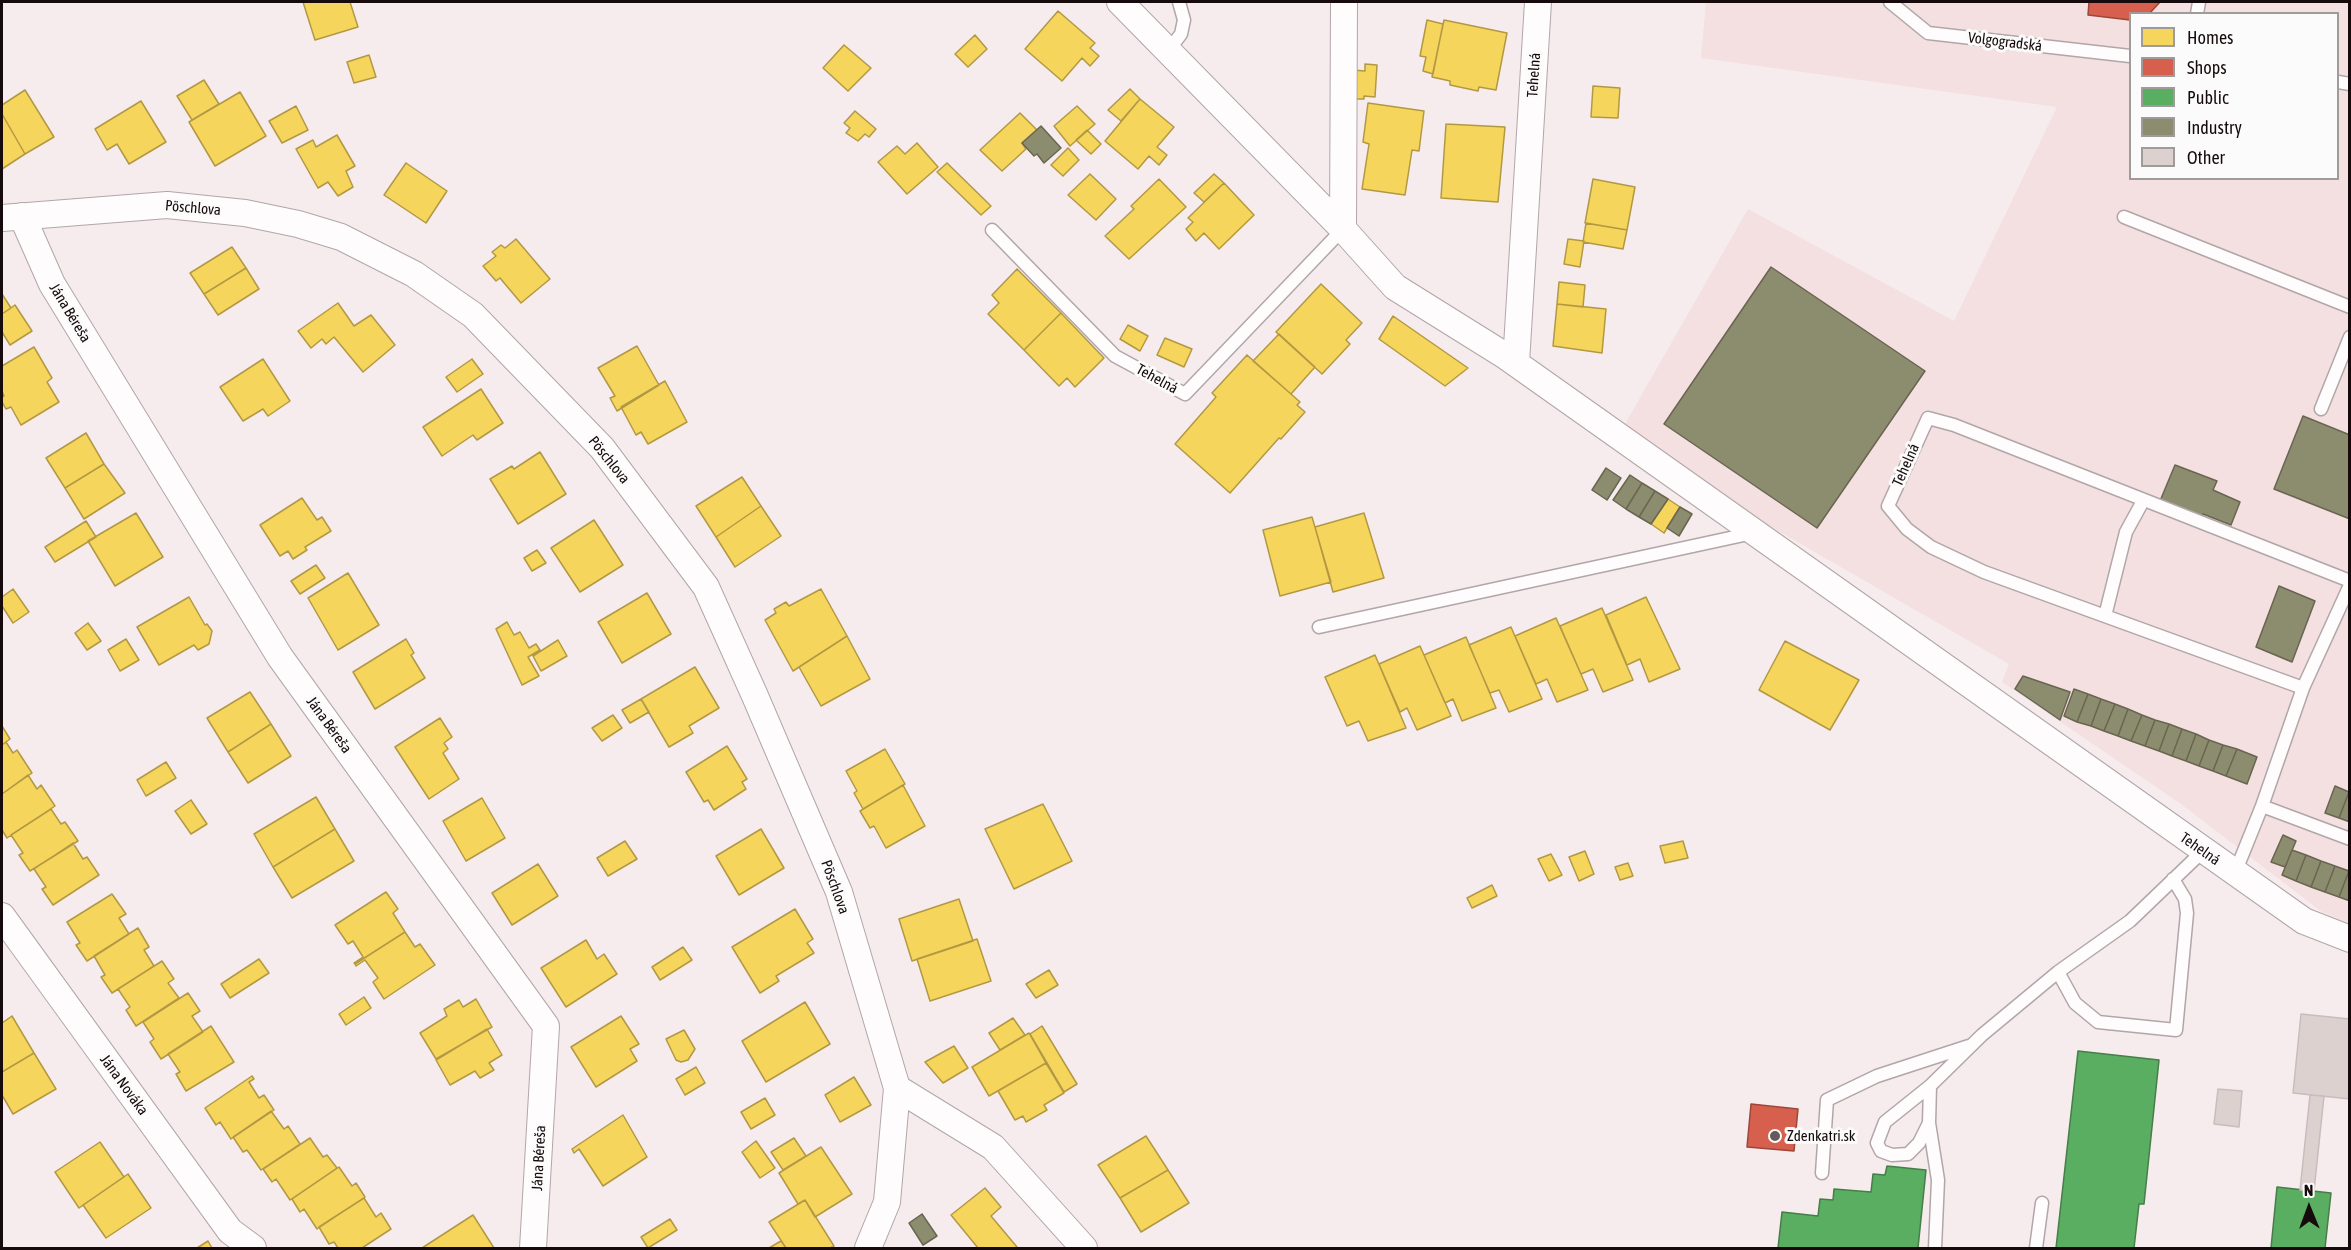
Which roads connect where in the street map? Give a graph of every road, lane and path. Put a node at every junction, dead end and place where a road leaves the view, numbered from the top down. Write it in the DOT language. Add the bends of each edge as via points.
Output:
graph roads {
  1 [pos="1120,2"];
  2 [pos="1179,2"];
  3 [pos="1344,2"];
  4 [pos="1538,2"];
  5 [pos="1890,2"];
  6 [pos="1168,51"];
  7 [pos="2129,56"];
  8 [pos="12,217"];
  9 [pos="2124,217"];
  10 [pos="1343,229"];
  11 [pos="992,230"];
  12 [pos="2349,307"];
  13 [pos="2349,337"];
  14 [pos="1516,363"];
  15 [pos="2321,409"];
  16 [pos="2143,501"];
  17 [pos="1754,533"];
  18 [pos="2349,583"];
  19 [pos="2105,616"];
  20 [pos="1319,627"];
  21 [pos="2304,688"];
  22 [pos="2262,806"];
  23 [pos="2349,839"];
  24 [pos="2203,850"];
  25 [pos="2235,873"];
  26 [pos="2173,879"];
  27 [pos="2,916"];
  28 [pos="2349,939"];
  29 [pos="2058,972"];
  30 [pos="1973,1044"];
  31 [pos="1930,1086"];
  32 [pos="897,1088"];
  33 [pos="1929,1123"];
  34 [pos="1822,1173"];
  35 [pos="2042,1203"];
  36 [pos="253,1248"];
  37 [pos="533,1248"];
  38 [pos="868,1248"];
  39 [pos="1084,1248"];
  40 [pos="1935,1248"];
  41 [pos="2036,1248"];
  1 -- 6 [label="street, Tehelná"];
  2 -- 6 [label="lane" via="1184,20 1181,34"];
  3 -- 10 [label="street"];
  4 -- 14 [label="street, Tehelná"];
  5 -- 7 [label="lane, Volgogradská" via="1928,33"];
  6 -- 10 [label="street, Tehelná"];
  8 -- 32 [label="street, Pöschlova" via="167,205 245,213 298,224 340,237 414,274 473,315 602,448 706,587 838,892"];
  8 -- 37 [label="street, Jána Béreša" via="280,657 546,1026"];
  9 -- 12 [label="lane"];
  10 -- 11 [label="lane, Tehelná" via="1185,394 1115,356"];
  10 -- 14 [label="street, Tehelná" via="1395,287"];
  13 -- 15 [label="lane"];
  14 -- 17 [label="street, Tehelná"];
  16 -- 18 [label="lane, Tehelná"];
  16 -- 19 [label="lane" via="2126,532"];
  16 -- 19 [label="lane, Tehelná" via="1954,424 1928,418 1888,506 1907,529 1931,546 1984,572"];
  17 -- 20 [label="lane"];
  17 -- 24 [label="street, Tehelná"];
  18 -- 21 [label="lane, Tehelná"];
  19 -- 21 [label="lane, Tehelná"];
  21 -- 22 [label="lane, Tehelná"];
  22 -- 23 [label="lane"];
  22 -- 25 [label="lane, Tehelná"];
  24 -- 25 [label="street, Tehelná"];
  24 -- 26 [label="lane"];
  25 -- 28 [label="street, Tehelná" via="2304,921"];
  26 -- 29 [label="lane" via="2130,921"];
  26 -- 29 [label="lane" via="2185,899 2187,913 2176,1030 2098,1022 2075,1003"];
  27 -- 36 [label="street, Jána Nováka" via="230,1230"];
  29 -- 30 [label="lane"];
  30 -- 31 [label="lane"];
  30 -- 34 [label="lane" via="1877,1076 1827,1100"];
  31 -- 33 [label="lane"];
  31 -- 33 [label="lane" via="1885,1122 1878,1143 1881,1151 1908,1154"];
  32 -- 38 [label="street, Pöschlova" via="887,1202"];
  32 -- 39 [label="street" via="993,1147"];
  33 -- 40 [label="lane" via="1938,1180"];
  35 -- 41 [label="lane"];
}
